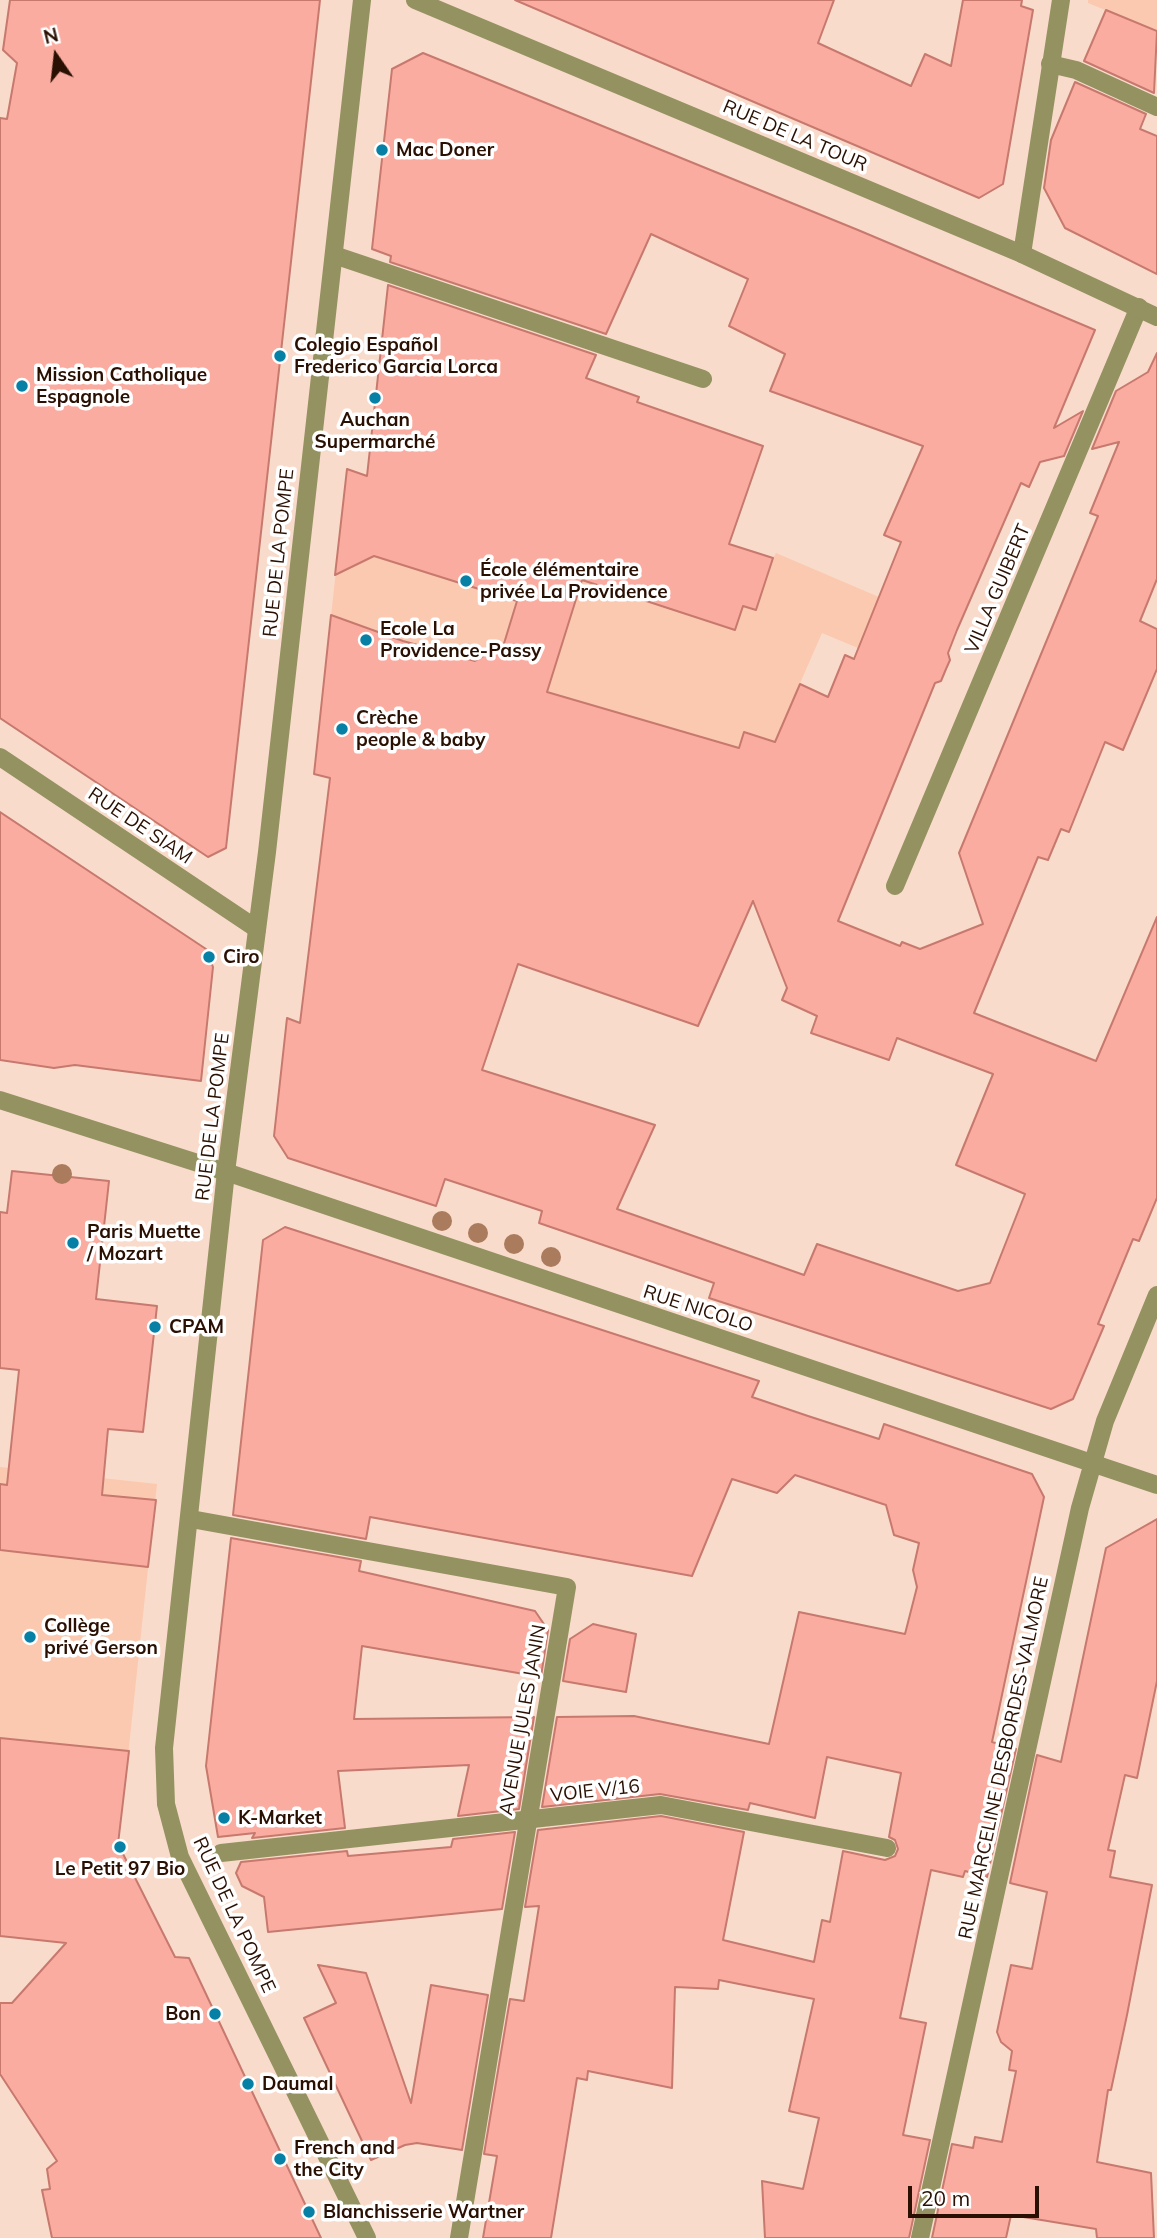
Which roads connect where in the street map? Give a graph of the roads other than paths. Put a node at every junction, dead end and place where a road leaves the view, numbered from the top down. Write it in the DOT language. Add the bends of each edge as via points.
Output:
graph roads {
  1 [pos="362,0"];
  2 [pos="415,0"];
  3 [pos="1061,0"];
  4 [pos="1051,64"];
  5 [pos="1157,107"];
  6 [pos="1022,254"];
  7 [pos="334,255"];
  8 [pos="1139,307"];
  9 [pos="1157,317"];
  10 [pos="703,379"];
  11 [pos="0,757"];
  12 [pos="895,886"];
  13 [pos="257,929"];
  14 [pos="0,1100"];
  15 [pos="226,1172"];
  16 [pos="1157,1295"];
  17 [pos="1093,1464"];
  18 [pos="1157,1485"];
  19 [pos="191,1519"];
  20 [pos="887,1848"];
  21 [pos="221,1853"];
  22 [pos="367,2238"];
  23 [pos="459,2238"];
  24 [pos="920,2238"];
  1 -- 7 [label="street, RUE DE LA POMPE"];
  2 -- 6 [label="street, RUE DE LA TOUR"];
  3 -- 4 [label="street"];
  4 -- 5 [label="street" via="1076,70"];
  4 -- 6 [label="street"];
  6 -- 8 [label="street, RUE DE LA TOUR"];
  7 -- 10 [label="street"];
  7 -- 13 [label="street, RUE DE LA POMPE"];
  8 -- 9 [label="street, RUE DE LA TOUR"];
  8 -- 12 [label="street, VILLA GUIBERT"];
  11 -- 13 [label="street, RUE DE SIAM"];
  13 -- 15 [label="street, RUE DE LA POMPE"];
  14 -- 15 [label="street, RUE NICOLO"];
  15 -- 17 [label="street, RUE NICOLO"];
  15 -- 19 [label="street, RUE DE LA POMPE"];
  16 -- 17 [label="street, RUE MARCELINE DESBORDES-VALMORE" via="1105,1421"];
  17 -- 18 [label="street, RUE NICOLO"];
  17 -- 24 [label="street, RUE MARCELINE DESBORDES-VALMORE"];
  19 -- 22 [label="street, RUE DE LA POMPE" via="164,1748 166,1804 180,1857"];
  19 -- 23 [label="street, AVENUE JULES JANIN" via="567,1587"];
  20 -- 21 [label="street, VOIE V/16" via="662,1805"];
}
